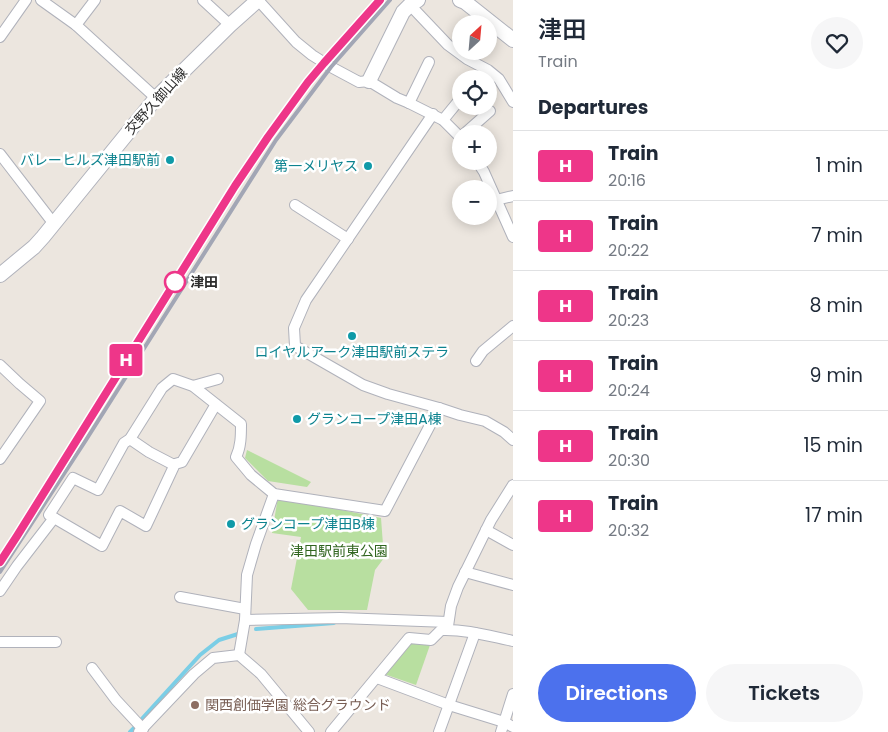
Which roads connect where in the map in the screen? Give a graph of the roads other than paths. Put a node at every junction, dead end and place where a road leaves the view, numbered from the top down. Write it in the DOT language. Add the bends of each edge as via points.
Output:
graph roads {
  1 [pos="26,0"];
  2 [pos="41,0"];
  3 [pos="95,0"];
  4 [pos="203,0"];
  5 [pos="258,0"];
  6 [pos="460,0"];
  7 [pos="414,2"];
  8 [pos="230,25"];
  9 [pos="76,26"];
  10 [pos="0,36"];
  11 [pos="513,40"];
  12 [pos="429,62"];
  13 [pos="369,81"];
  14 [pos="156,98"];
  15 [pos="513,102"];
  16 [pos="409,103"];
  17 [pos="452,109"];
  18 [pos="433,114"];
  19 [pos="486,115"];
  20 [pos="443,120"];
  21 [pos="474,125"];
  22 [pos="452,128"];
  23 [pos="0,154"];
  24 [pos="513,196"];
  25 [pos="497,200"];
  26 [pos="497,202"];
  27 [pos="295,205"];
  28 [pos="54,224"];
  29 [pos="513,238"];
  30 [pos="348,239"];
  31 [pos="0,275"];
  32 [pos="513,326"];
  33 [pos="476,361"];
  34 [pos="0,365"];
  35 [pos="218,378"];
  36 [pos="193,386"];
  37 [pos="216,404"];
  38 [pos="439,408"];
  39 [pos="130,439"];
  40 [pos="513,440"];
  41 [pos="0,459"];
  42 [pos="174,465"];
  43 [pos="513,485"];
  44 [pos="274,494"];
  45 [pos="54,518"];
  46 [pos="486,530"];
  47 [pos="513,545"];
  48 [pos="465,572"];
  49 [pos="513,585"];
  50 [pos="0,591"];
  51 [pos="180,597"];
  52 [pos="245,614"];
  53 [pos="448,626"];
  54 [pos="475,633"];
  55 [pos="513,641"];
  56 [pos="0,642"];
  57 [pos="56,642"];
  58 [pos="239,655"];
  59 [pos="92,668"];
  60 [pos="377,678"];
  61 [pos="513,694"];
  62 [pos="449,705"];
  63 [pos="506,727"];
  64 [pos="141,730"];
  65 [pos="309,732"];
  66 [pos="331,732"];
  67 [pos="439,732"];
  1 -- 10 [label="street"];
  2 -- 9 [label="street"];
  3 -- 9 [label="street"];
  4 -- 8 [label="street"];
  5 -- 8 [label="main road, 交野久御山線"];
  5 -- 13 [label="street" via="312,55 359,82"];
  6 -- 11 [label="main road"];
  7 -- 13 [label="main road" via="403,12"];
  7 -- 15 [label="street" via="448,45 499,79"];
  8 -- 14 [label="main road, 交野久御山線"];
  9 -- 14 [label="street"];
  12 -- 16 [label="street"];
  13 -- 16 [label="street"];
  14 -- 28 [label="main road, 交野久御山線"];
  16 -- 18 [label="street"];
  17 -- 20 [label="street"];
  18 -- 20 [label="street"];
  18 -- 30 [label="street"];
  19 -- 21 [label="street"];
  20 -- 22 [label="street"];
  23 -- 28 [label="street"];
  24 -- 25 [label="street"];
  26 -- 29 [label="street"];
  27 -- 30 [label="street"];
  28 -- 31 [label="main road, 交野久御山線" via="34,247"];
  30 -- 38 [label="street" via="306,300 294,328 295,346 363,385"];
  32 -- 33 [label="street" via="483,350"];
  34 -- 41 [label="street" via="40,401"];
  35 -- 36 [label="street"];
  36 -- 37 [label="street"];
  36 -- 39 [label="street" via="174,379 162,388"];
  37 -- 42 [label="street" via="182,462"];
  37 -- 44 [label="street" via="241,424 236,457"];
  38 -- 40 [label="street" via="484,420"];
  38 -- 44 [label="street" via="385,511"];
  39 -- 42 [label="street"];
  39 -- 45 [label="street" via="124,443 98,490 73,478 49,515"];
  42 -- 45 [label="street" via="146,526 120,511 102,546"];
  43 -- 46 [label="street"];
  44 -- 52 [label="street" via="247,575"];
  45 -- 50 [label="street"];
  46 -- 47 [label="street"];
  46 -- 48 [label="street"];
  48 -- 49 [label="street"];
  48 -- 53 [label="street" via="451,606"];
  51 -- 52 [label="street"];
  52 -- 53 [label="street"];
  52 -- 58 [label="street"];
  53 -- 54 [label="street"];
  53 -- 60 [label="street" via="431,640 410,638"];
  54 -- 55 [label="street"];
  54 -- 62 [label="street"];
  56 -- 57 [label="street"];
  58 -- 64 [label="street" via="213,658"];
  58 -- 65 [label="street" via="261,674"];
  59 -- 64 [label="street"];
  60 -- 62 [label="street"];
  60 -- 66 [label="street"];
  61 -- 63 [label="street"];
  62 -- 63 [label="street"];
  62 -- 67 [label="street"];
}
